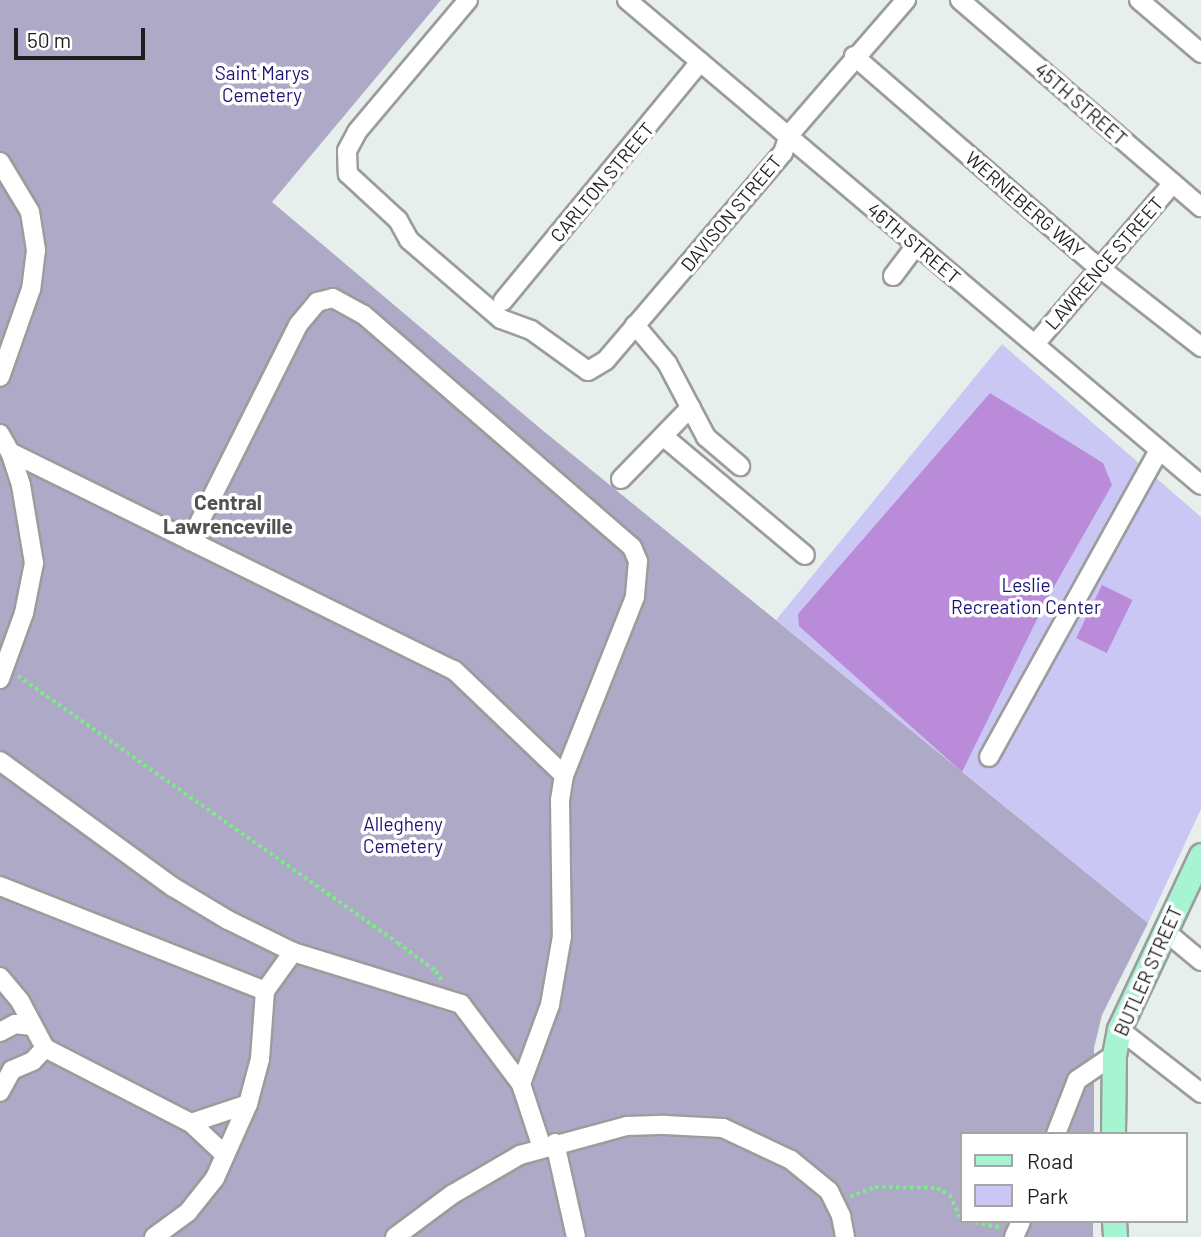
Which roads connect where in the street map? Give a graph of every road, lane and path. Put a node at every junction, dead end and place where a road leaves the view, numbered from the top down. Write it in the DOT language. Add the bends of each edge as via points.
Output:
graph roads {
  1 [pos="468,0"];
  2 [pos="627,0"];
  3 [pos="905,0"];
  4 [pos="960,0"];
  5 [pos="1139,0"];
  6 [pos="1201,53"];
  7 [pos="854,56"];
  8 [pos="700,62"];
  9 [pos="789,135"];
  10 [pos="0,162"];
  11 [pos="1172,183"];
  12 [pos="1201,207"];
  13 [pos="916,246"];
  14 [pos="1100,268"];
  15 [pos="893,276"];
  16 [pos="503,301"];
  17 [pos="635,325"];
  18 [pos="6,340"];
  19 [pos="1035,344"];
  20 [pos="1201,346"];
  21 [pos="0,377"];
  22 [pos="691,407"];
  23 [pos="0,434"];
  24 [pos="663,436"];
  25 [pos="1159,450"];
  26 [pos="10,452"];
  27 [pos="740,466"];
  28 [pos="621,479"];
  29 [pos="1201,485"];
  30 [pos="191,541"];
  31 [pos="805,555"];
  32 [pos="9,663"];
  33 [pos="0,679"];
  34 [pos="989,757"];
  35 [pos="0,761"];
  36 [pos="564,775"];
  37 [pos="1201,855"];
  38 [pos="0,886"];
  39 [pos="1165,931"];
  40 [pos="293,951"];
  41 [pos="1201,961"];
  42 [pos="0,977"];
  43 [pos="265,991"];
  44 [pos="443,997"];
  45 [pos="33,1026"];
  46 [pos="1119,1029"];
  47 [pos="0,1032"];
  48 [pos="45,1048"];
  49 [pos="1114,1055"];
  50 [pos="6,1067"];
  51 [pos="521,1084"];
  52 [pos="0,1092"];
  53 [pos="1201,1093"];
  54 [pos="248,1104"];
  55 [pos="191,1123"];
  56 [pos="1057,1132"];
  57 [pos="1113,1132"];
  58 [pos="548,1145"];
  59 [pos="224,1154"];
  60 [pos="836,1205"];
  61 [pos="960,1218"];
  62 [pos="983,1223"];
  63 [pos="991,1224"];
  64 [pos="402,1235"];
  65 [pos="154,1237"];
  66 [pos="576,1237"];
  67 [pos="845,1237"];
  1 -- 17 [label="street, DAVISON STREET" via="380,100 346,151 348,174 398,220 409,240 501,318 531,330 583,370 595,369 606,360"];
  2 -- 8 [label="street, 46TH STREET"];
  3 -- 7 [label="street, DAVISON STREET"];
  4 -- 11 [label="street, 45TH STREET"];
  5 -- 6 [label="street"];
  7 -- 9 [label="street, DAVISON STREET"];
  7 -- 14 [label="street, WERNEBERG WAY"];
  8 -- 9 [label="street, 46TH STREET"];
  8 -- 16 [label="street, CARLTON STREET"];
  9 -- 13 [label="street, 46TH STREET"];
  9 -- 17 [label="street, DAVISON STREET" via="783,153"];
  10 -- 18 [label="street" via="30,212 36,250 31,289"];
  11 -- 12 [label="street, 45TH STREET"];
  11 -- 14 [label="street, LAWRENCE STREET"];
  13 -- 15 [label="street"];
  13 -- 19 [label="street, 46TH STREET"];
  14 -- 19 [label="street, LAWRENCE STREET"];
  14 -- 20 [label="street, WERNEBERG WAY"];
  17 -- 22 [label="street" via="667,363"];
  18 -- 21 [label="street"];
  19 -- 25 [label="street, 46TH STREET"];
  22 -- 24 [label="street"];
  22 -- 27 [label="street" via="706,437"];
  23 -- 26 [label="street"];
  24 -- 28 [label="street"];
  24 -- 31 [label="street"];
  25 -- 29 [label="street, 46TH STREET"];
  25 -- 34 [label="street"];
  26 -- 30 [label="street"];
  26 -- 32 [label="street" via="21,485 34,562"];
  30 -- 36 [label="street" via="454,670"];
  30 -- 36 [label="street" via="298,325 324,299 351,306 632,547 639,570 635,597"];
  32 -- 33 [label="street"];
  32 -- 44 [label="path" via="15,673 436,971 442,977"];
  35 -- 40 [label="street" via="173,887"];
  36 -- 51 [label="street" via="560,800 562,936 550,1005"];
  37 -- 39 [label="main road, BUTLER STREET"];
  38 -- 43 [label="street"];
  39 -- 41 [label="street"];
  39 -- 46 [label="main road, BUTLER STREET"];
  40 -- 43 [label="street"];
  40 -- 44 [label="street"];
  42 -- 45 [label="street"];
  43 -- 54 [label="street" via="260,1059"];
  44 -- 51 [label="street" via="461,1004"];
  45 -- 47 [label="street" via="15,1024"];
  45 -- 48 [label="street"];
  46 -- 49 [label="main road, BUTLER STREET"];
  46 -- 53 [label="street"];
  48 -- 50 [label="street" via="33,1061"];
  48 -- 55 [label="street"];
  49 -- 56 [label="street" via="1077,1080"];
  49 -- 57 [label="main road, BUTLER STREET"];
  50 -- 52 [label="street"];
  51 -- 58 [label="street"];
  54 -- 55 [label="street"];
  54 -- 59 [label="street"];
  55 -- 59 [label="street"];
  58 -- 60 [label="street" via="627,1126 723,1128 791,1160 829,1191"];
  58 -- 64 [label="street" via="520,1155 453,1194"];
  58 -- 66 [label="street"];
  59 -- 65 [label="street" via="215,1178 188,1212"];
  60 -- 61 [label="path" via="875,1187 937,1188 950,1195"];
  60 -- 67 [label="street"];
  62 -- 63 [label="path"];
}
